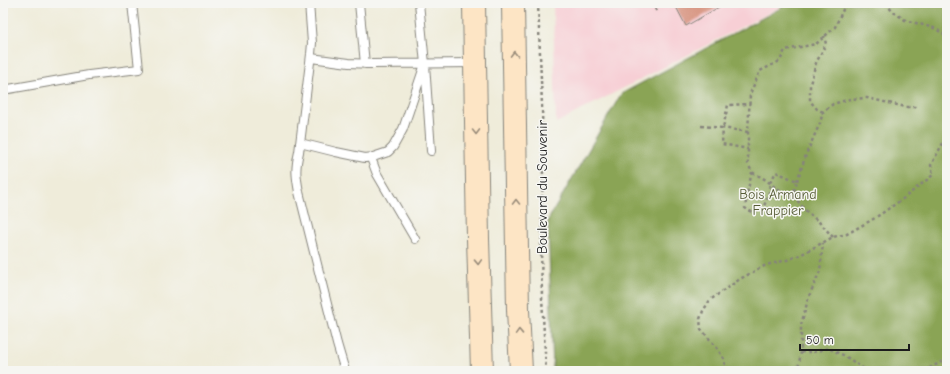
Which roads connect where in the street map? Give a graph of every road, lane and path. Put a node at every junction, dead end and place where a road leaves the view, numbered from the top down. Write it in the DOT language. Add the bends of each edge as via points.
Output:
graph roads {
  1 [pos="132,3"];
  2 [pos="309,3"];
  3 [pos="359,3"];
  4 [pos="419,3"];
  5 [pos="474,3"];
  6 [pos="513,3"];
  7 [pos="538,3"];
  8 [pos="652,3"];
  9 [pos="846,3"];
  10 [pos="886,3"];
  11 [pos="657,12"];
  12 [pos="824,36"];
  13 [pos="947,36"];
  14 [pos="311,58"];
  15 [pos="475,63"];
  16 [pos="365,64"];
  17 [pos="425,64"];
  18 [pos="3,90"];
  19 [pos="750,104"];
  20 [pos="918,107"];
  21 [pos="823,112"];
  22 [pos="702,126"];
  23 [pos="724,128"];
  24 [pos="748,132"];
  25 [pos="947,139"];
  26 [pos="300,143"];
  27 [pos="748,149"];
  28 [pos="431,151"];
  29 [pos="370,158"];
  30 [pos="752,172"];
  31 [pos="797,181"];
  32 [pos="770,183"];
  33 [pos="793,195"];
  34 [pos="833,237"];
  35 [pos="415,239"];
  36 [pos="823,243"];
  37 [pos="801,352"];
  38 [pos="947,359"];
  39 [pos="345,371"];
  40 [pos="482,371"];
  41 [pos="521,371"];
  42 [pos="546,371"];
  43 [pos="726,371"];
  44 [pos="795,371"];
  45 [pos="876,371"];
  46 [pos="924,371"];
  1 -- 18 [label="lane" via="139,69"];
  2 -- 14 [label="lane"];
  3 -- 16 [label="lane"];
  4 -- 17 [label="lane"];
  5 -- 15 [label="street"];
  41 -- 6 [label="street, Boulevard du Souvenir, one-way"];
  7 -- 42 [label="path, Boulevard du Souvenir" via="542,105 542,283"];
  8 -- 11 [label="path"];
  9 -- 12 [label="path" via="835,27"];
  10 -- 13 [label="path" via="905,20 934,28"];
  12 -- 19 [label="path" via="816,44 785,50 780,61 760,71 750,94"];
  12 -- 21 [label="path" via="826,44 816,63 810,84 810,101"];
  14 -- 16 [label="lane"];
  14 -- 26 [label="lane"];
  15 -- 17 [label="lane"];
  15 -- 40 [label="street, one-way"];
  16 -- 17 [label="lane"];
  17 -- 28 [label="lane"];
  17 -- 29 [label="lane" via="398,139 388,152"];
  19 -- 23 [label="path" via="728,105"];
  19 -- 24 [label="path"];
  20 -- 21 [label="path" via="906,107 867,98 833,104"];
  21 -- 31 [label="path"];
  22 -- 23 [label="path"];
  23 -- 24 [label="path"];
  23 -- 27 [label="path" via="722,144"];
  24 -- 27 [label="path"];
  25 -- 34 [label="path" via="942,143 931,165 932,175 875,218 847,234"];
  26 -- 29 [label="lane"];
  26 -- 39 [label="lane" via="296,166 299,192"];
  27 -- 30 [label="path" via="748,164"];
  29 -- 35 [label="lane"];
  30 -- 32 [label="path"];
  30 -- 32 [label="path" via="745,208 753,213 764,206"];
  31 -- 32 [label="path" via="776,172"];
  31 -- 33 [label="path"];
  32 -- 33 [label="path"];
  33 -- 34 [label="path"];
  34 -- 36 [label="path"];
  36 -- 37 [label="path" via="820,271 809,296 801,325"];
  36 -- 43 [label="path" via="800,255 766,265 710,300 700,319 701,329 724,359"];
  37 -- 44 [label="path" via="798,369"];
  37 -- 45 [label="path" via="828,348 864,369"];
  38 -- 46 [label="path"];
}
